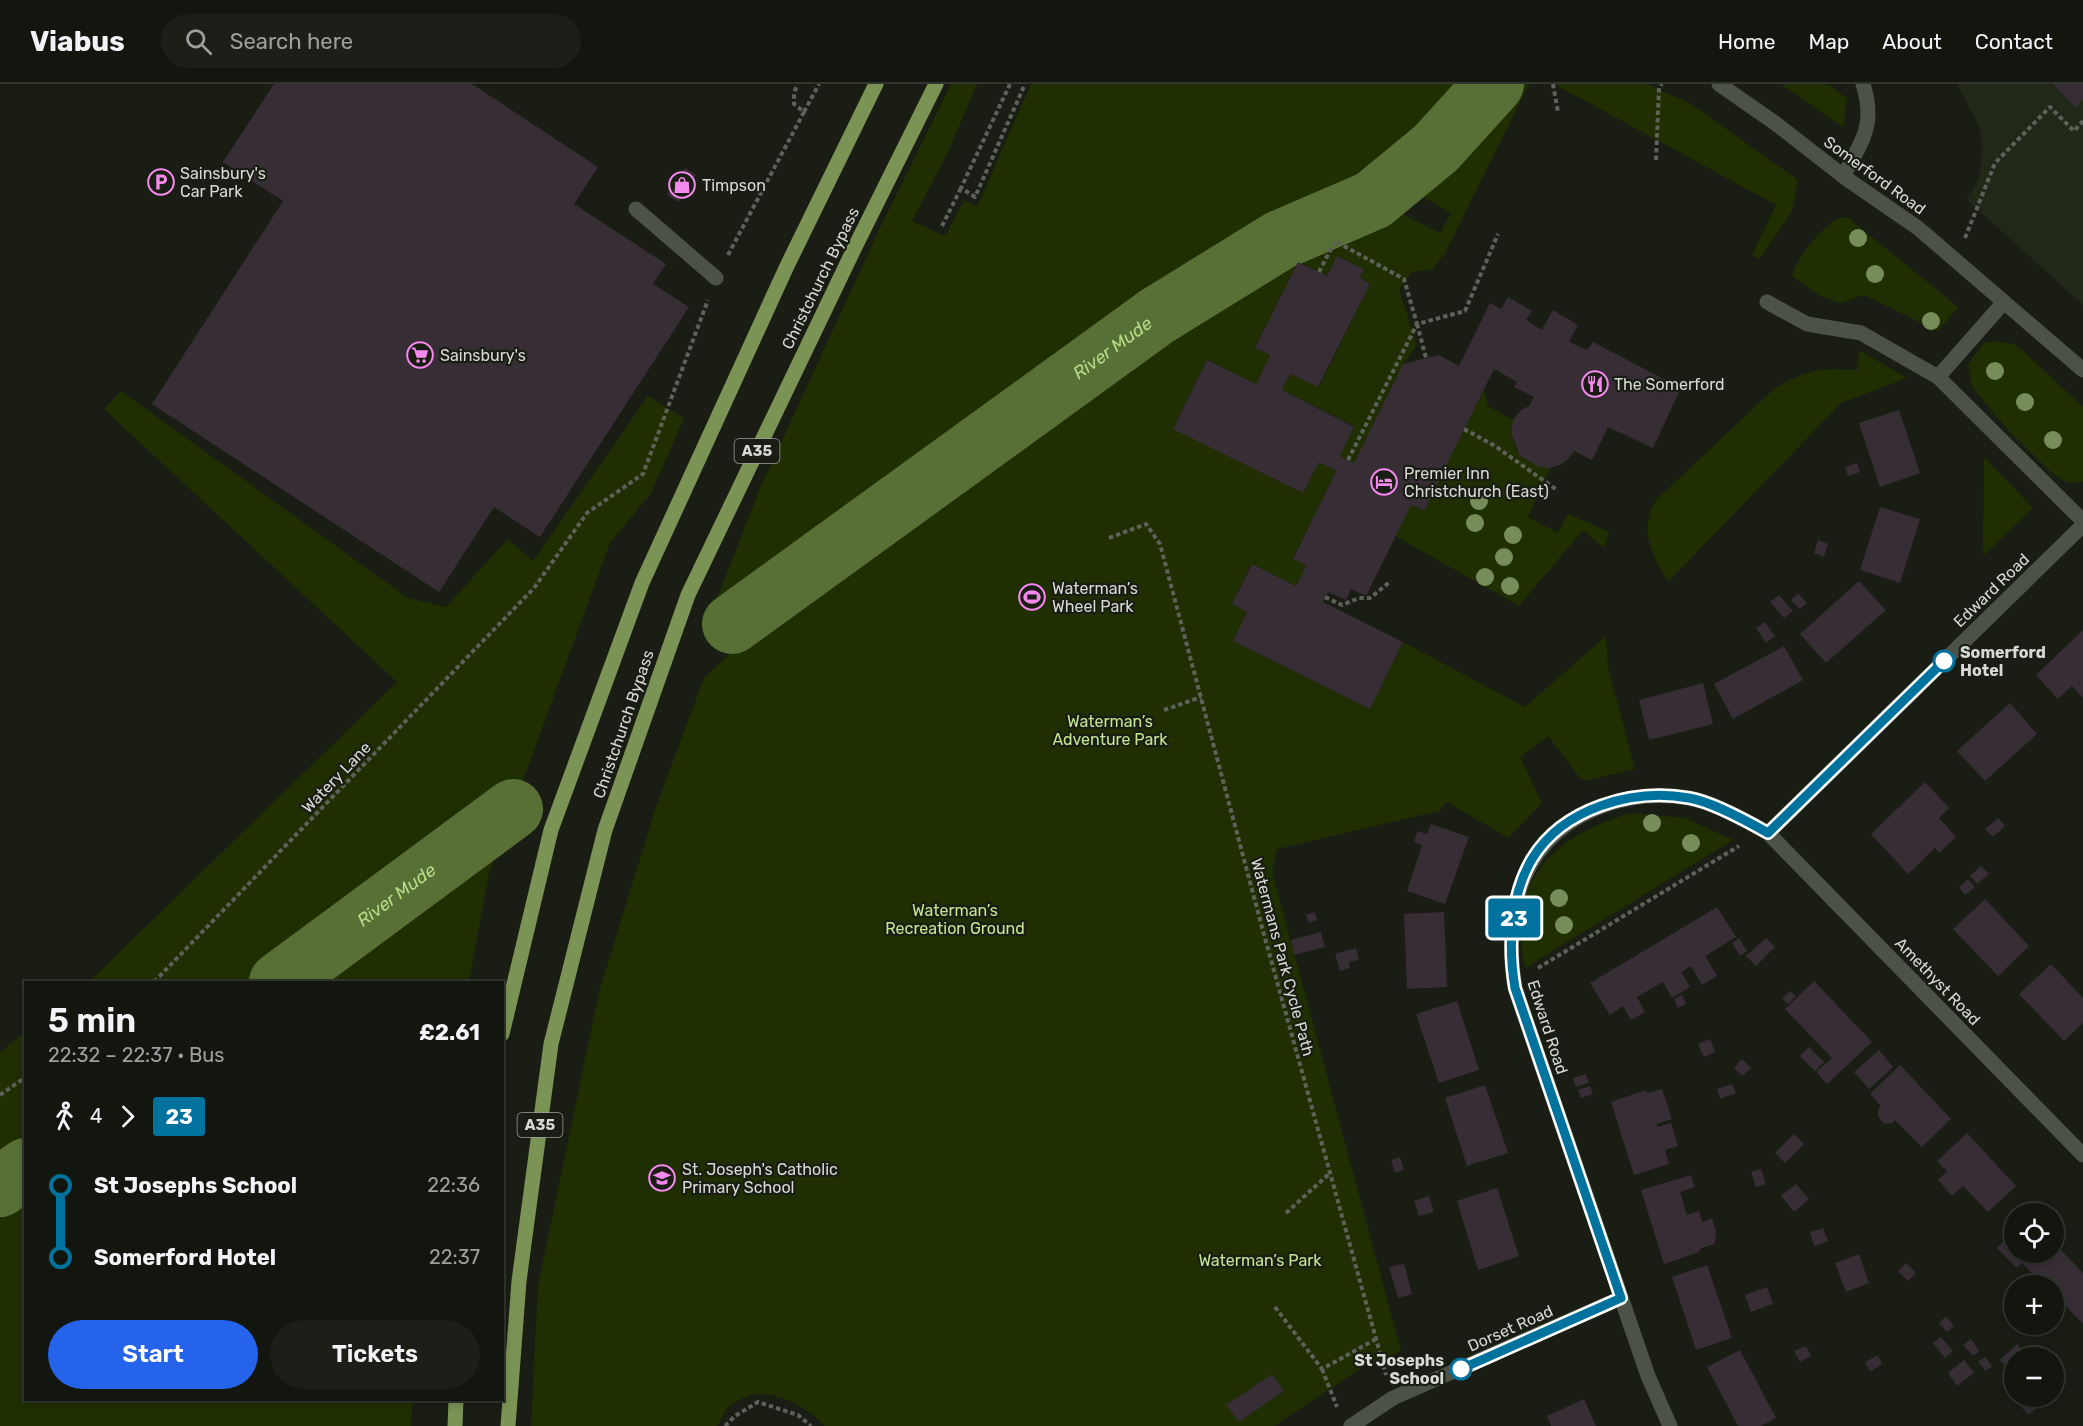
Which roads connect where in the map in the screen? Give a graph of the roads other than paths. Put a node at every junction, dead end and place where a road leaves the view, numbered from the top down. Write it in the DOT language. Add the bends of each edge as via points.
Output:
graph roads {
  1 [pos="876,84"];
  2 [pos="936,84"];
  3 [pos="1719,84"];
  4 [pos="1863,84"];
  5 [pos="1843,176"];
  6 [pos="636,209"];
  7 [pos="716,278"];
  8 [pos="1767,302"];
  9 [pos="2004,302"];
  10 [pos="2083,370"];
  11 [pos="1938,377"];
  12 [pos="2083,523"];
  13 [pos="1766,832"];
  14 [pos="504,1026"];
  15 [pos="2083,1155"];
  16 [pos="1621,1298"];
  17 [pos="456,1401"];
  18 [pos="1346,1421"];
  19 [pos="455,1426"];
  20 [pos="508,1426"];
  21 [pos="1670,1426"];
  1 -- 14 [label="main road, Christchurch Bypass / A35" via="787,266 642,583 551,830"];
  2 -- 20 [label="main road, Christchurch Bypass / A35" via="688,595 605,830 551,1044 519,1281"];
  3 -- 5 [label="street, Somerford Road"];
  4 -- 5 [label="street" via="1868,101 1866,135"];
  5 -- 9 [label="street, Somerford Road" via="1917,228"];
  6 -- 7 [label="street"];
  8 -- 11 [label="street" via="1807,324 1861,333"];
  9 -- 10 [label="street, Somerford Road"];
  9 -- 11 [label="street"];
  11 -- 12 [label="street"];
  12 -- 13 [label="street, Edward Road"];
  13 -- 15 [label="street, Amethyst Road"];
  13 -- 16 [label="street, Edward Road" via="1691,798 1644,795 1594,809 1566,824 1533,859 1524,877 1510,943 1514,983"];
  16 -- 18 [label="street, Dorset Road"];
  16 -- 21 [label="street, Edward Road"];
  17 -- 19 [label="main road"];
}
